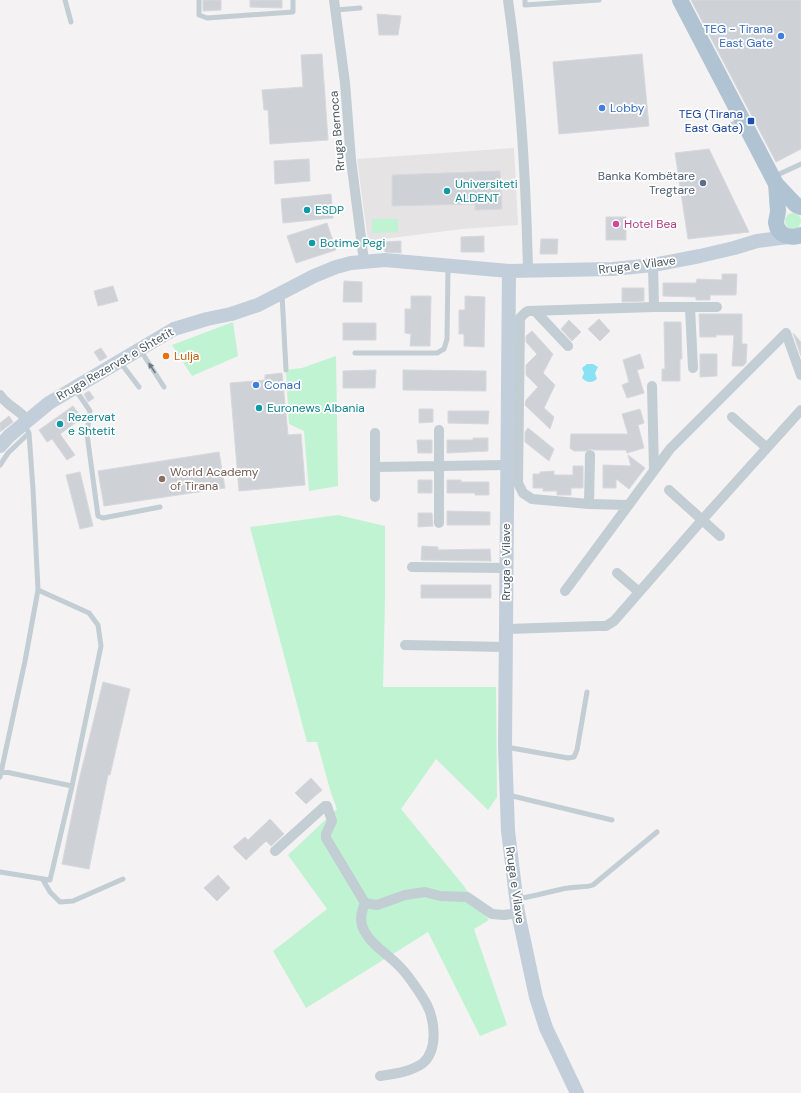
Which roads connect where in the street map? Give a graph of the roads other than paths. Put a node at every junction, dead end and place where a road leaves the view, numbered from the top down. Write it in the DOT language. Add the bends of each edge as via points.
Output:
graph roads {
  1 [pos="65,0"];
  2 [pos="199,0"];
  3 [pos="293,0"];
  4 [pos="508,0"];
  5 [pos="524,0"];
  6 [pos="599,0"];
  7 [pos="680,0"];
  8 [pos="335,5"];
  9 [pos="360,8"];
  10 [pos="71,22"];
  11 [pos="743,120"];
  12 [pos="726,127"];
  13 [pos="801,164"];
  14 [pos="774,181"];
  15 [pos="799,206"];
  16 [pos="777,216"];
  17 [pos="798,236"];
  18 [pos="757,241"];
  19 [pos="364,261"];
  20 [pos="448,264"];
  21 [pos="653,265"];
  22 [pos="509,271"];
  23 [pos="528,271"];
  24 [pos="282,293"];
  25 [pos="654,307"];
  26 [pos="717,307"];
  27 [pos="690,308"];
  28 [pos="535,311"];
  29 [pos="568,346"];
  30 [pos="140,350"];
  31 [pos="355,353"];
  32 [pos="119,361"];
  33 [pos="693,368"];
  34 [pos="286,370"];
  35 [pos="801,375"];
  36 [pos="652,386"];
  37 [pos="139,387"];
  38 [pos="164,387"];
  39 [pos="75,388"];
  40 [pos="0,395"];
  41 [pos="801,410"];
  42 [pos="732,417"];
  43 [pos="28,428"];
  44 [pos="439,430"];
  45 [pos="375,433"];
  46 [pos="0,446"];
  47 [pos="768,448"];
  48 [pos="590,455"];
  49 [pos="0,465"];
  50 [pos="507,465"];
  51 [pos="375,467"];
  52 [pos="439,467"];
  53 [pos="654,470"];
  54 [pos="669,490"];
  55 [pos="523,493"];
  56 [pos="506,496"];
  57 [pos="375,497"];
  58 [pos="589,504"];
  59 [pos="628,505"];
  60 [pos="160,507"];
  61 [pos="702,520"];
  62 [pos="439,523"];
  63 [pos="720,536"];
  64 [pos="412,567"];
  65 [pos="506,568"];
  66 [pos="618,573"];
  67 [pos="38,590"];
  68 [pos="565,591"];
  69 [pos="639,592"];
  70 [pos="505,629"];
  71 [pos="405,645"];
  72 [pos="505,647"];
  73 [pos="587,692"];
  74 [pos="504,746"];
  75 [pos="1,771"];
  76 [pos="0,777"];
  77 [pos="72,786"];
  78 [pos="507,795"];
  79 [pos="612,820"];
  80 [pos="657,832"];
  81 [pos="275,851"];
  82 [pos="0,872"];
  83 [pos="123,879"];
  84 [pos="43,880"];
  85 [pos="365,903"];
  86 [pos="517,906"];
  87 [pos="380,1076"];
  88 [pos="578,1093"];
  1 -- 10 [label="lane"];
  2 -- 3 [label="lane" via="199,15 207,18 293,12"];
  4 -- 23 [label="street" via="522,137"];
  5 -- 6 [label="lane" via="525,5"];
  7 -- 11 [label="main road"];
  8 -- 9 [label="lane"];
  8 -- 19 [label="street, Rruga Bernoca" via="346,83 351,160"];
  11 -- 12 [label="lane"];
  11 -- 14 [label="main road"];
  13 -- 14 [label="lane"];
  14 -- 15 [label="main road"];
  14 -- 16 [label="main road"];
  15 -- 16 [label="main road" via="786,206"];
  16 -- 17 [label="main road" via="776,223 780,232"];
  16 -- 18 [label="street, Rruga e Vilave"];
  17 -- 18 [label="street, Rruga e Vilave"];
  18 -- 21 [label="street, Rruga e Vilave" via="706,255"];
  19 -- 20 [label="street, Rruga Rezervat e Shtetit"];
  19 -- 24 [label="street, Rruga Rezervat e Shtetit" via="336,267"];
  20 -- 22 [label="street, Rruga Rezervat e Shtetit"];
  20 -- 31 [label="lane" via="448,339 444,349 437,353"];
  21 -- 23 [label="street, Rruga e Vilave" via="613,270"];
  21 -- 25 [label="street"];
  22 -- 23 [label="street, Rruga e Vilave"];
  22 -- 50 [label="street, Rruga e Vilave"];
  24 -- 30 [label="street, Rruga Rezervat e Shtetit" via="258,305 174,329"];
  24 -- 34 [label="lane"];
  25 -- 27 [label="street"];
  25 -- 28 [label="street"];
  26 -- 27 [label="street"];
  27 -- 33 [label="street"];
  28 -- 29 [label="street"];
  28 -- 55 [label="street" via="525,313 519,322 518,482"];
  30 -- 32 [label="street, Rruga Rezervat e Shtetit"];
  38 -- 30 [label="lane, one-way"];
  32 -- 37 [label="lane"];
  32 -- 39 [label="street, Rruga Rezervat e Shtetit"];
  35 -- 53 [label="street" via="786,333 670,448"];
  36 -- 53 [label="street"];
  39 -- 43 [label="street, Rruga Rezervat e Shtetit" via="49,403"];
  39 -- 60 [label="lane" via="90,411 87,434 98,516 103,518"];
  40 -- 43 [label="street" via="8,405 22,414"];
  41 -- 47 [label="street"];
  42 -- 47 [label="street"];
  43 -- 46 [label="street" via="9,436"];
  43 -- 49 [label="lane, Rruga Rezervat e Shtetit"];
  43 -- 67 [label="lane"];
  44 -- 52 [label="street"];
  45 -- 51 [label="street"];
  47 -- 61 [label="street"];
  48 -- 58 [label="street"];
  50 -- 52 [label="street"];
  50 -- 56 [label="street, Rruga e Vilave"];
  51 -- 52 [label="street"];
  51 -- 57 [label="street"];
  52 -- 62 [label="street"];
  53 -- 59 [label="street"];
  54 -- 61 [label="street"];
  55 -- 56 [label="street"];
  55 -- 58 [label="street" via="532,499"];
  56 -- 65 [label="street, Rruga e Vilave"];
  58 -- 59 [label="street"];
  59 -- 68 [label="street"];
  61 -- 63 [label="street"];
  61 -- 69 [label="street"];
  64 -- 65 [label="street"];
  65 -- 70 [label="street, Rruga e Vilave"];
  66 -- 69 [label="street"];
  67 -- 75 [label="lane"];
  67 -- 77 [label="lane" via="89,613 98,625 101,646"];
  69 -- 70 [label="street" via="614,622 606,626"];
  70 -- 72 [label="street, Rruga e Vilave"];
  71 -- 72 [label="street"];
  72 -- 74 [label="street, Rruga e Vilave"];
  73 -- 74 [label="lane" via="574,757"];
  74 -- 78 [label="street, Rruga e Vilave"];
  75 -- 76 [label="lane"];
  75 -- 77 [label="lane"];
  77 -- 84 [label="lane" via="50,880"];
  78 -- 79 [label="lane"];
  78 -- 86 [label="street, Rruga e Vilave" via="509,845"];
  80 -- 86 [label="lane" via="593,885 540,895"];
  81 -- 85 [label="street" via="327,806 332,821 326,838"];
  82 -- 84 [label="lane"];
  83 -- 84 [label="lane" via="73,901 60,902"];
  85 -- 86 [label="street" via="377,905 405,894 425,892 440,896 467,897 492,914 504,915"];
  85 -- 87 [label="street" via="361,911 364,931 402,968 427,1005 434,1034 431,1051 423,1062 413,1068"];
  86 -- 88 [label="street, Rruga e Vilave" via="541,1013"];
}
